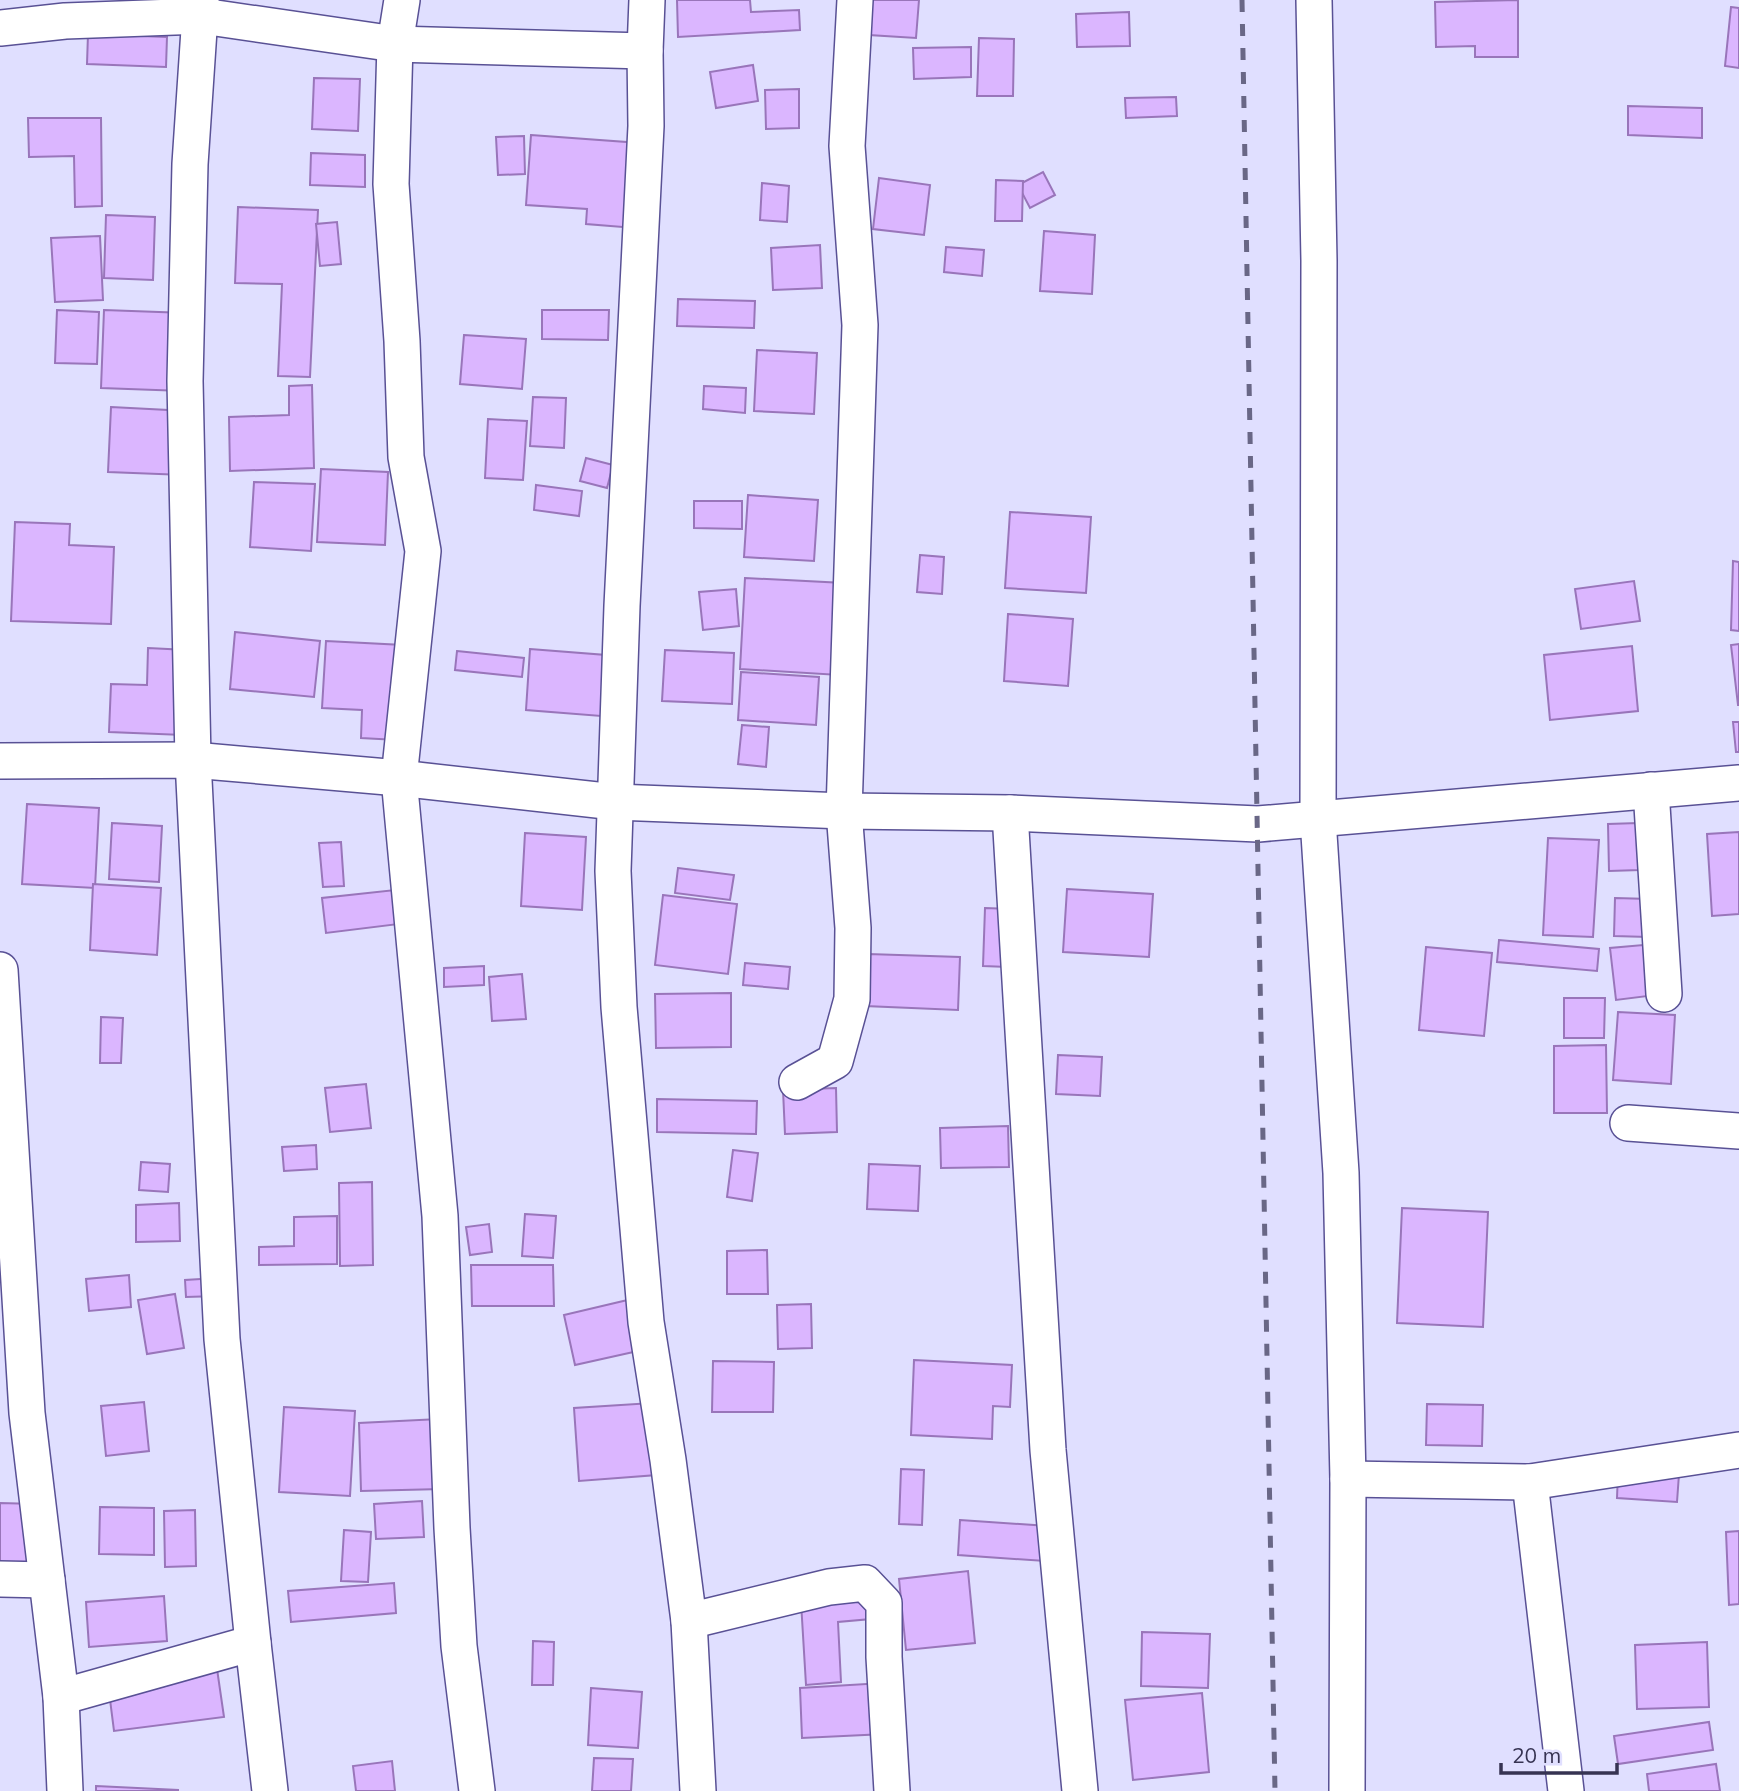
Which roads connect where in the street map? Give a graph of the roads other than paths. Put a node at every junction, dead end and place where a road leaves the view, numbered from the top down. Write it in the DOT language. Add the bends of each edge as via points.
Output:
graph roads {
  1 [pos="402,0"];
  2 [pos="647,0"];
  3 [pos="855,0"];
  4 [pos="1314,0"];
  5 [pos="202,8"];
  6 [pos="0,27"];
  7 [pos="395,44"];
  8 [pos="645,51"];
  9 [pos="193,760"];
  10 [pos="0,761"];
  11 [pos="399,778"];
  12 [pos="1739,783"];
  13 [pos="1651,790"];
  14 [pos="615,802"];
  15 [pos="844,811"];
  16 [pos="1010,813"];
  17 [pos="1318,819"];
  18 [pos="0,970"];
  19 [pos="1664,993"];
  20 [pos="797,1082"];
  21 [pos="1628,1123"];
  22 [pos="1739,1131"];
  23 [pos="1739,1450"];
  24 [pos="1348,1479"];
  25 [pos="1530,1482"];
  26 [pos="0,1579"];
  27 [pos="47,1580"];
  28 [pos="689,1621"];
  29 [pos="253,1643"];
  30 [pos="61,1697"];
  31 [pos="65,1791"];
  32 [pos="270,1791"];
  33 [pos="477,1791"];
  34 [pos="698,1791"];
  35 [pos="892,1791"];
  36 [pos="1080,1791"];
  37 [pos="1347,1791"];
  38 [pos="1566,1791"];
  1 -- 7 [label="street"];
  2 -- 8 [label="street"];
  3 -- 15 [label="street" via="847,146 860,325"];
  4 -- 17 [label="street" via="1319,261"];
  5 -- 6 [label="street"];
  5 -- 7 [label="street"];
  5 -- 9 [label="street" via="190,164 185,381"];
  7 -- 8 [label="street"];
  7 -- 11 [label="street" via="391,184 406,457 423,551"];
  8 -- 14 [label="street" via="646,126"];
  9 -- 10 [label="street"];
  9 -- 11 [label="street"];
  9 -- 29 [label="street" via="222,1339"];
  11 -- 14 [label="street"];
  11 -- 33 [label="street" via="440,1216 459,1646"];
  12 -- 13 [label="street"];
  13 -- 17 [label="street"];
  13 -- 19 [label="street"];
  14 -- 15 [label="street"];
  14 -- 28 [label="street" via="619,1007 646,1322"];
  15 -- 16 [label="street"];
  15 -- 20 [label="street" via="853,928 852,999 835,1061"];
  16 -- 17 [label="street" via="1258,824"];
  16 -- 36 [label="street" via="1048,1450"];
  17 -- 24 [label="street" via="1341,1173"];
  18 -- 27 [label="street" via="27,1413"];
  21 -- 22 [label="street"];
  23 -- 25 [label="street"];
  24 -- 25 [label="street"];
  24 -- 37 [label="street"];
  25 -- 38 [label="street"];
  26 -- 27 [label="street"];
  27 -- 30 [label="street"];
  28 -- 34 [label="street"];
  28 -- 35 [label="street" via="829,1587 865,1583 884,1603"];
  29 -- 30 [label="street"];
  29 -- 32 [label="street"];
  30 -- 31 [label="street"];
}
